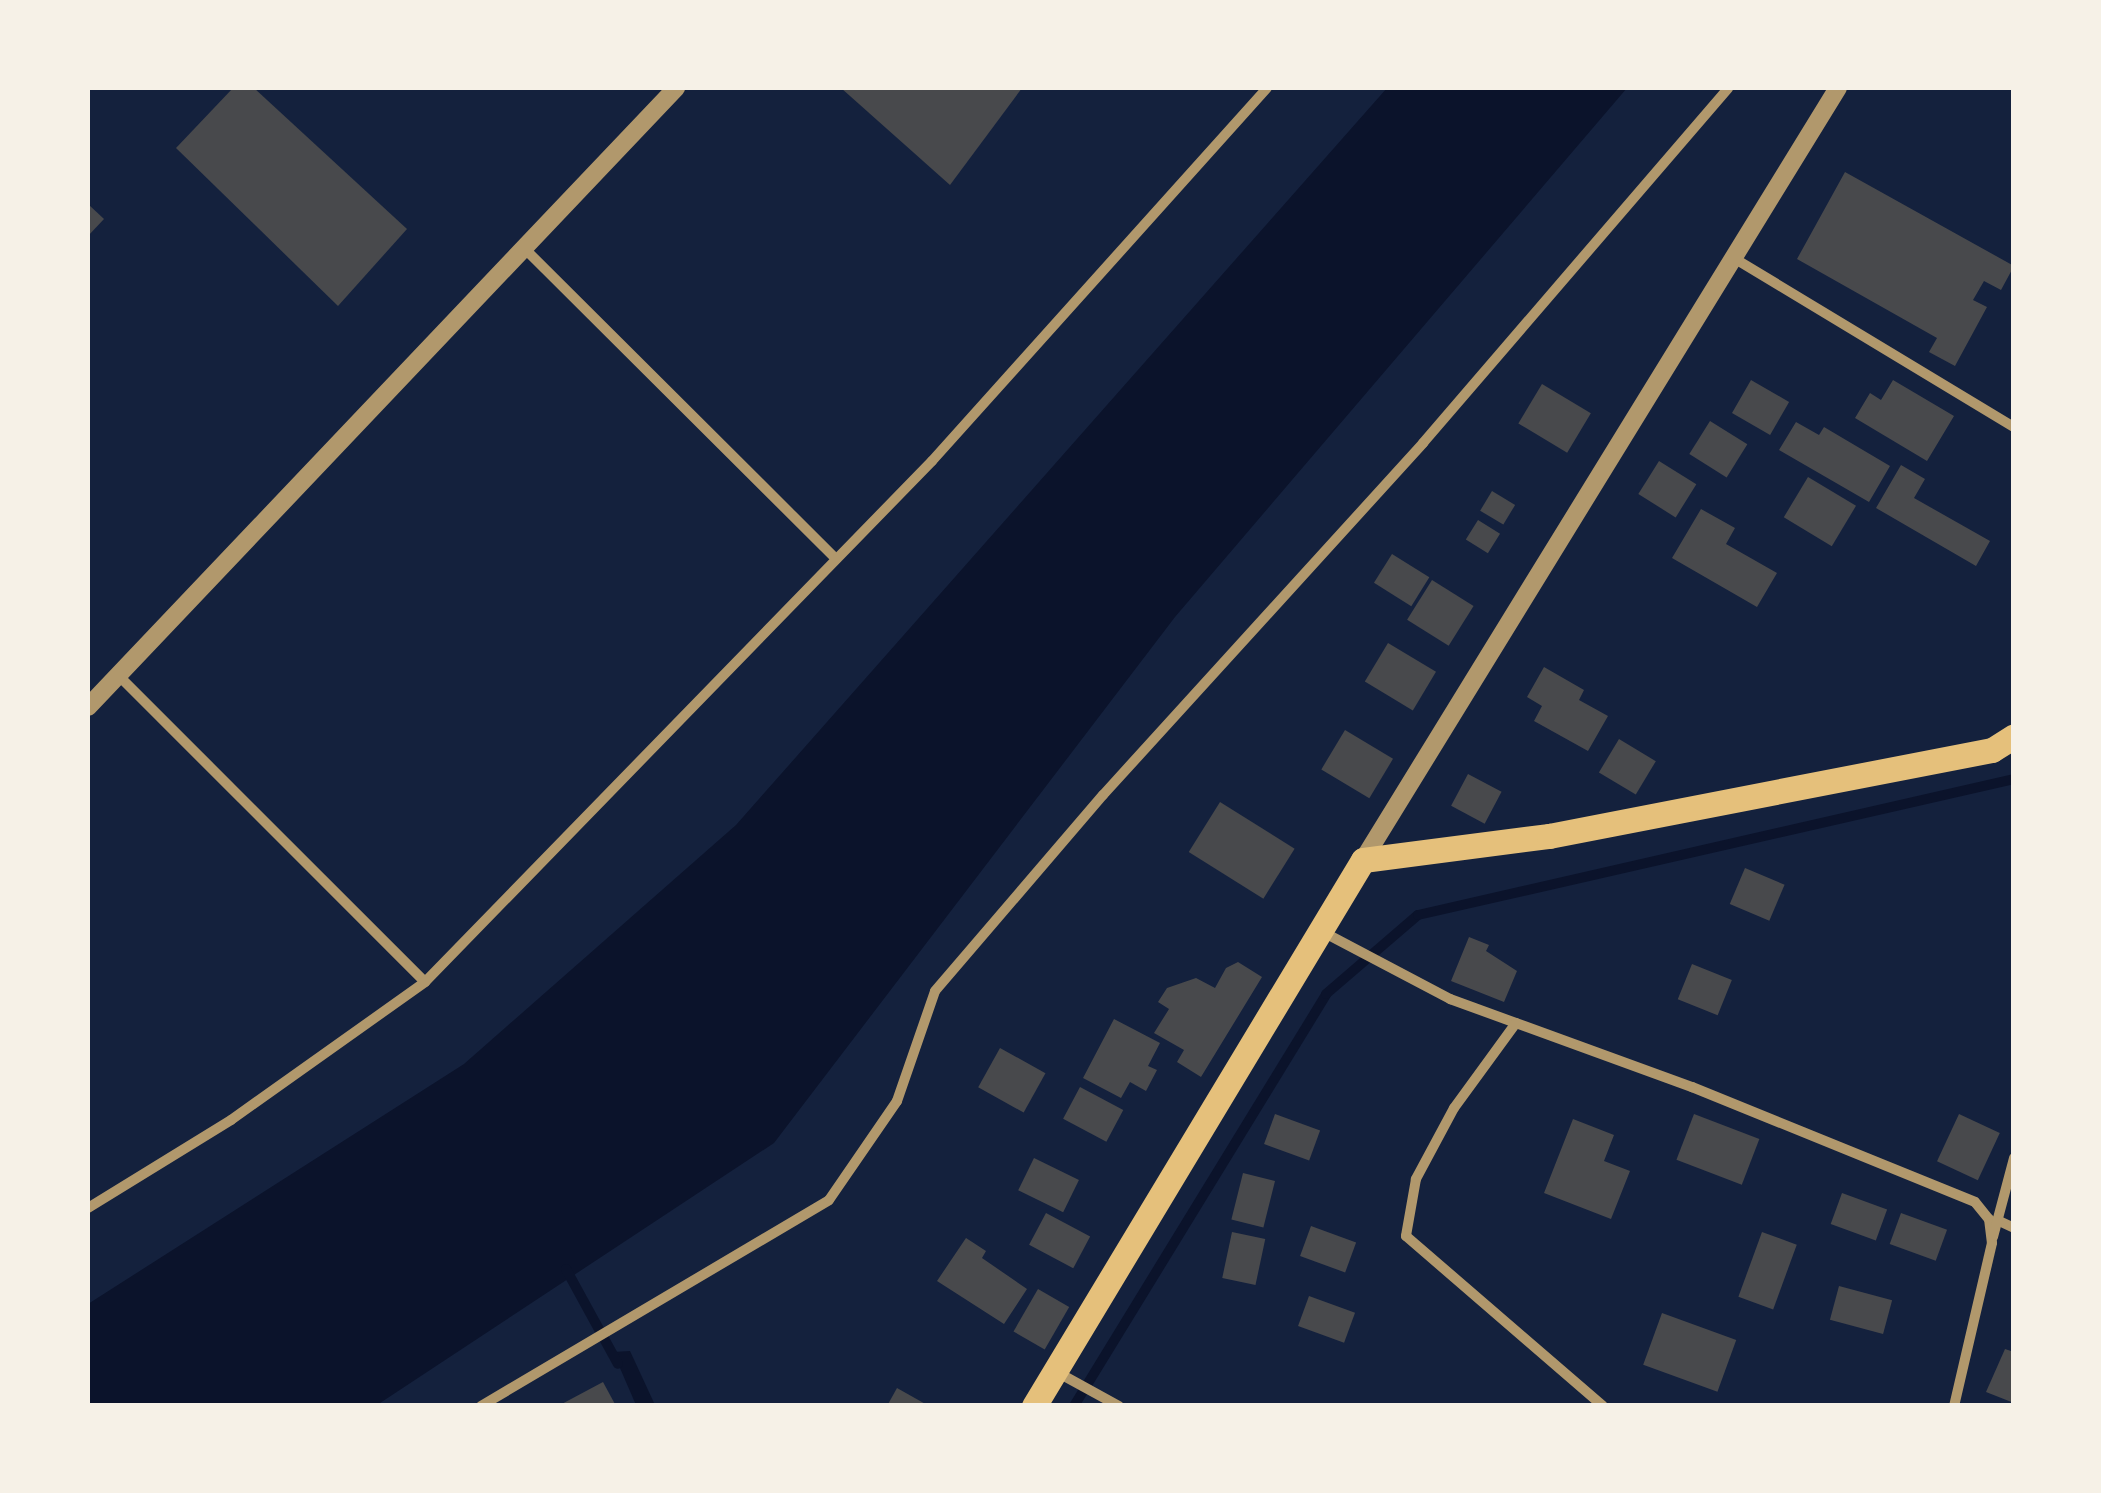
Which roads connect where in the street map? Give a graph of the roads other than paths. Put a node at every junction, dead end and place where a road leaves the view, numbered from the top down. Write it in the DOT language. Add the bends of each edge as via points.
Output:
graph roads {
  1 [pos="676,88"];
  2 [pos="1267,88"];
  3 [pos="1728,88"];
  4 [pos="1838,88"];
  5 [pos="523,247"];
  6 [pos="1731,257"];
  7 [pos="2014,427"];
  8 [pos="836,559"];
  9 [pos="118,674"];
  10 [pos="88,707"];
  11 [pos="2014,736"];
  12 [pos="1363,860"];
  13 [pos="1323,932"];
  14 [pos="425,982"];
  15 [pos="1516,1023"];
  16 [pos="2014,1158"];
  17 [pos="88,1208"];
  18 [pos="1998,1220"];
  19 [pos="2014,1228"];
  20 [pos="1992,1243"];
  21 [pos="1055,1371"];
  22 [pos="482,1406"];
  23 [pos="1034,1406"];
  24 [pos="1119,1406"];
  25 [pos="1603,1406"];
  26 [pos="1954,1406"];
  1 -- 5 [label="street"];
  2 -- 8 [label="street"];
  3 -- 22 [label="street" via="1424,442 935,991 897,1101 829,1200"];
  4 -- 6 [label="street"];
  5 -- 8 [label="street"];
  5 -- 9 [label="street"];
  6 -- 7 [label="street"];
  6 -- 12 [label="street"];
  8 -- 14 [label="street"];
  9 -- 10 [label="street"];
  9 -- 14 [label="street"];
  11 -- 12 [label="main road" via="1992,750 1549,836"];
  12 -- 13 [label="main road"];
  13 -- 15 [label="street" via="1450,1000"];
  13 -- 21 [label="main road"];
  14 -- 17 [label="street" via="231,1120"];
  15 -- 20 [label="street" via="1942,1186 1975,1202 1989,1219"];
  15 -- 25 [label="street" via="1454,1108 1416,1179 1406,1236"];
  16 -- 18 [label="street"];
  18 -- 19 [label="street"];
  18 -- 20 [label="street"];
  20 -- 26 [label="street"];
  21 -- 23 [label="main road"];
  21 -- 24 [label="street"];
}
